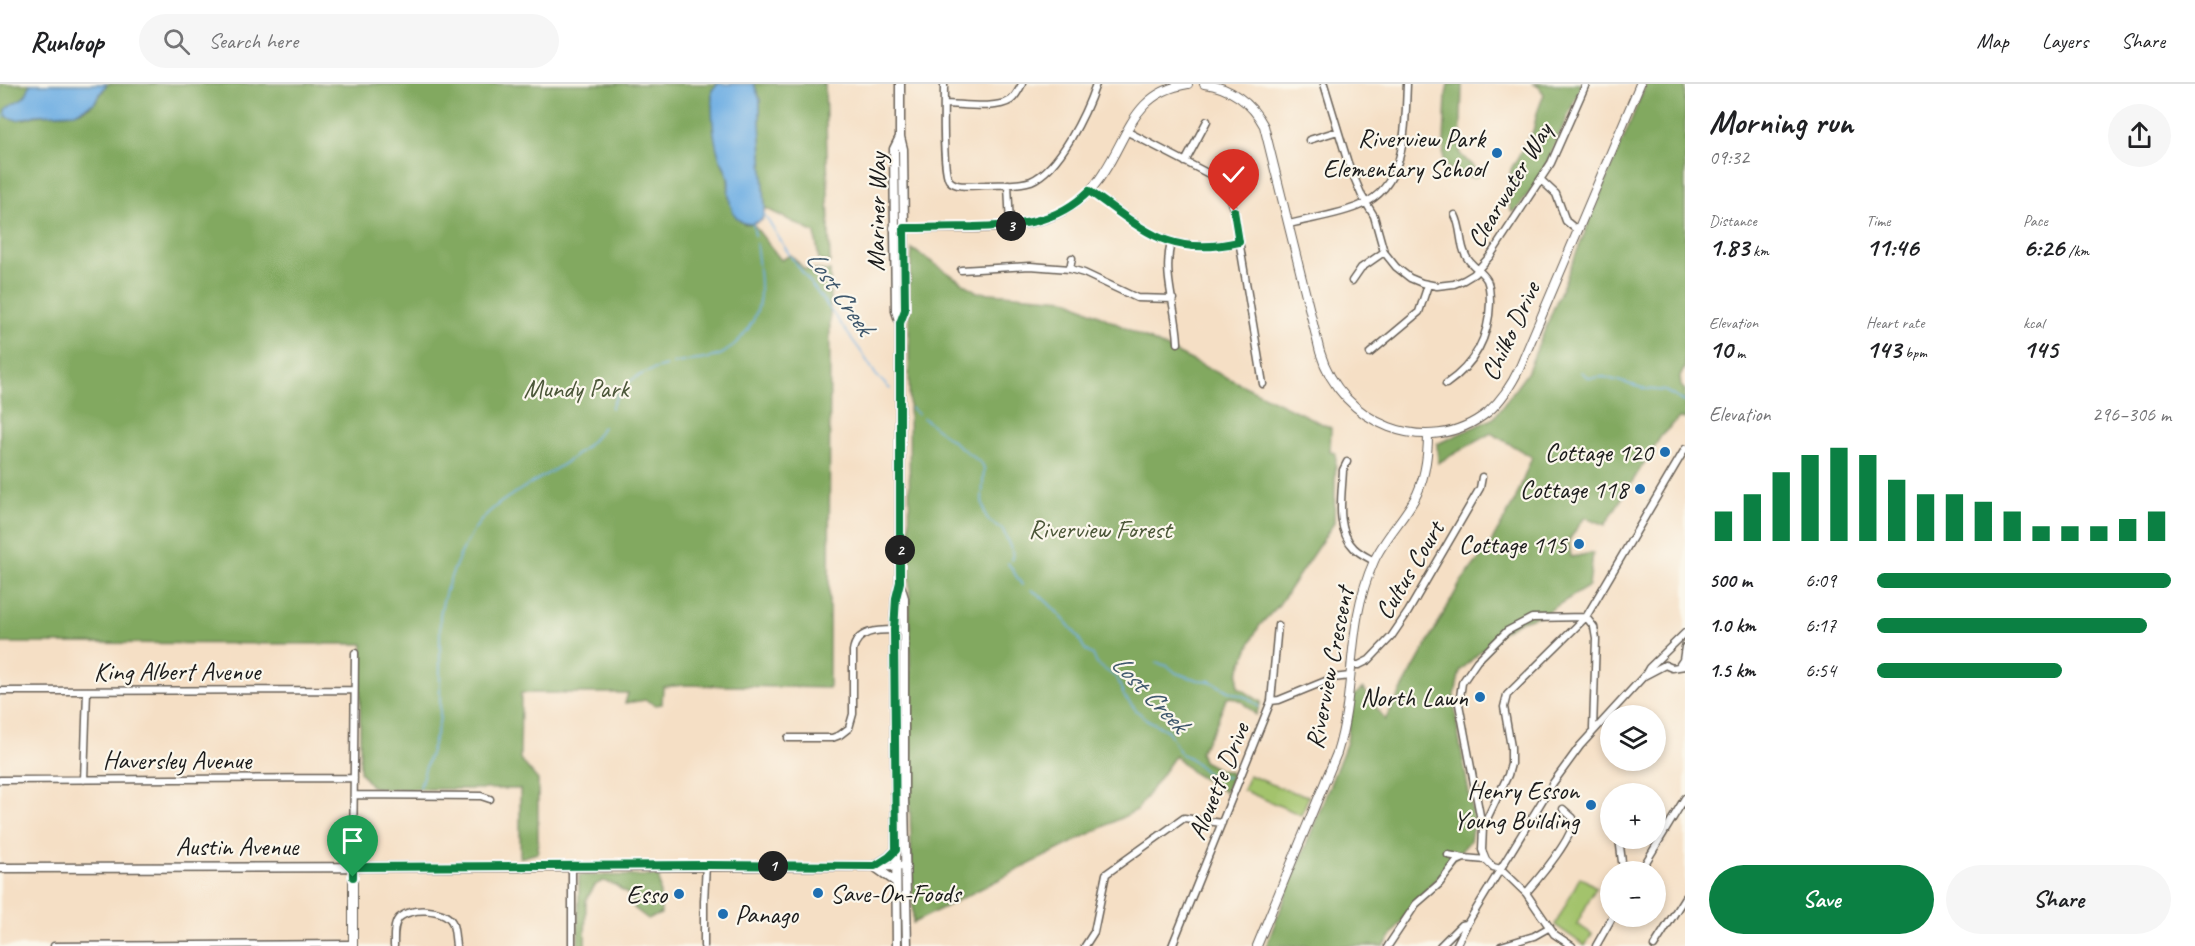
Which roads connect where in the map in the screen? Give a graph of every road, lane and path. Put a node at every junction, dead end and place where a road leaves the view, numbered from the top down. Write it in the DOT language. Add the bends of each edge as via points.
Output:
graph roads {
  1 [pos="900,84"];
  2 [pos="944,84"];
  3 [pos="1022,84"];
  4 [pos="1096,84"];
  5 [pos="1188,84"];
  6 [pos="1204,84"];
  7 [pos="1324,84"];
  8 [pos="1407,84"];
  9 [pos="1586,84"];
  10 [pos="1640,84"];
  11 [pos="944,104"];
  12 [pos="1208,121"];
  13 [pos="1126,131"];
  14 [pos="1338,131"];
  15 [pos="900,137"];
  16 [pos="1309,140"];
  17 [pos="1185,162"];
  18 [pos="1541,180"];
  19 [pos="1008,184"];
  20 [pos="1089,191"];
  21 [pos="1366,202"];
  22 [pos="1455,216"];
  23 [pos="1289,224"];
  24 [pos="1011,226"];
  25 [pos="894,228"];
  26 [pos="904,228"];
  27 [pos="1578,231"];
  28 [pos="1239,242"];
  29 [pos="1171,243"];
  30 [pos="1384,252"];
  31 [pos="1072,258"];
  32 [pos="1070,269"];
  33 [pos="961,270"];
  34 [pos="1478,270"];
  35 [pos="1352,281"];
  36 [pos="1428,285"];
  37 [pos="1173,299"];
  38 [pos="900,323"];
  39 [pos="1178,343"];
  40 [pos="1370,354"];
  41 [pos="1263,384"];
  42 [pos="1446,384"];
  43 [pos="1428,434"];
  44 [pos="1685,449"];
  45 [pos="1347,462"];
  46 [pos="1482,477"];
  47 [pos="1374,561"];
  48 [pos="900,582"];
  49 [pos="1586,617"];
  50 [pos="1278,625"];
  51 [pos="894,630"];
  52 [pos="904,630"];
  53 [pos="1685,633"];
  54 [pos="1671,648"];
  55 [pos="1685,652"];
  56 [pos="355,653"];
  57 [pos="1664,654"];
  58 [pos="1351,665"];
  59 [pos="1665,665"];
  60 [pos="1682,666"];
  61 [pos="1350,676"];
  62 [pos="1644,676"];
  63 [pos="354,690"];
  64 [pos="0,691"];
  65 [pos="87,691"];
  66 [pos="1271,701"];
  67 [pos="1593,729"];
  68 [pos="788,738"];
  69 [pos="354,778"];
  70 [pos="0,780"];
  71 [pos="84,780"];
  72 [pos="354,795"];
  73 [pos="1685,798"];
  74 [pos="490,799"];
  75 [pos="1563,809"];
  76 [pos="1221,823"];
  77 [pos="1482,827"];
  78 [pos="896,850"];
  79 [pos="1448,855"];
  80 [pos="1464,858"];
  81 [pos="1486,860"];
  82 [pos="1647,861"];
  83 [pos="706,865"];
  84 [pos="875,866"];
  85 [pos="896,866"];
  86 [pos="906,866"];
  87 [pos="353,867"];
  88 [pos="572,867"];
  89 [pos="0,868"];
  90 [pos="1501,869"];
  91 [pos="896,882"];
  92 [pos="1526,893"];
  93 [pos="1685,897"];
  94 [pos="1467,924"];
  95 [pos="1550,927"];
  96 [pos="1607,927"];
  97 [pos="353,945"];
  98 [pos="1391,945"];
  99 [pos="54,946"];
  100 [pos="394,946"];
  101 [pos="456,946"];
  102 [pos="572,946"];
  103 [pos="704,946"];
  104 [pos="897,946"];
  105 [pos="907,946"];
  106 [pos="1085,946"];
  107 [pos="1172,946"];
  108 [pos="1257,946"];
  109 [pos="1440,946"];
  110 [pos="1456,946"];
  111 [pos="1501,946"];
  112 [pos="1572,946"];
  113 [pos="1596,946"];
  114 [pos="1654,946"];
  1 -- 15 [label="main road, Mariner Way"];
  2 -- 11 [label="street"];
  3 -- 11 [label="street" via="1014,97 1004,103"];
  4 -- 19 [label="street" via="1057,160 1037,178"];
  5 -- 13 [label="street" via="1151,99 1137,112"];
  6 -- 23 [label="street, Chilko Drive" via="1233,93 1260,118"];
  7 -- 14 [label="street"];
  8 -- 21 [label="street" via="1398,166 1385,187"];
  9 -- 18 [label="street, Clearwater Way" via="1557,153"];
  10 -- 27 [label="street, Chilko Drive"];
  11 -- 19 [label="street" via="950,180 961,185"];
  12 -- 17 [label="street"];
  13 -- 17 [label="street"];
  13 -- 20 [label="street" via="1104,173"];
  14 -- 16 [label="street"];
  14 -- 21 [label="street"];
  15 -- 25 [label="main road, Mariner Way" via="894,149"];
  15 -- 26 [label="main road, Mariner Way"];
  17 -- 28 [label="street" via="1213,176 1226,191"];
  18 -- 27 [label="street" via="1556,194 1566,221"];
  18 -- 34 [label="street, Clearwater Way"];
  19 -- 24 [label="street"];
  20 -- 24 [label="street" via="1072,206 1050,217"];
  20 -- 29 [label="street"];
  21 -- 23 [label="street"];
  21 -- 30 [label="street"];
  22 -- 34 [label="street" via="1464,252"];
  23 -- 43 [label="street, Chilko Drive" via="1320,352 1336,387 1354,407 1374,420 1400,431"];
  24 -- 26 [label="street"];
  25 -- 26 [label="street"];
  25 -- 38 [label="main road, Mariner Way" via="896,311"];
  26 -- 38 [label="main road, Mariner Way" via="905,310"];
  27 -- 43 [label="street, Chilko Drive" via="1508,390 1472,423"];
  28 -- 29 [label="street" via="1201,247"];
  28 -- 41 [label="street"];
  29 -- 37 [label="street" via="1168,264"];
  30 -- 35 [label="street" via="1361,268"];
  30 -- 36 [label="street" via="1404,274"];
  31 -- 32 [label="street"];
  32 -- 33 [label="street" via="1030,266"];
  32 -- 37 [label="street" via="1137,298"];
  34 -- 36 [label="street, Clearwater Way" via="1454,284"];
  34 -- 42 [label="street" via="1489,288 1486,334 1466,369"];
  36 -- 40 [label="street" via="1419,312"];
  37 -- 39 [label="street"];
  38 -- 48 [label="main road, Mariner Way"];
  43 -- 47 [label="street, Riverview Crescent" via="1426,466 1417,493"];
  44 -- 49 [label="street"];
  45 -- 47 [label="street" via="1343,470 1343,527 1354,549"];
  46 -- 58 [label="street, Cultus Court" via="1480,488 1391,637 1369,660"];
  47 -- 58 [label="street, Riverview Crescent" via="1358,609"];
  48 -- 51 [label="main road, Mariner Way"];
  48 -- 52 [label="main road, Mariner Way"];
  49 -- 67 [label="street" via="1594,627 1596,639"];
  49 -- 77 [label="street" via="1507,695 1504,707 1511,764"];
  49 -- 77 [label="street" via="1532,618 1507,631 1477,661 1462,683 1459,704"];
  50 -- 66 [label="street, Alouette Drive"];
  51 -- 52 [label="street"];
  51 -- 68 [label="street" via="866,633 855,643 853,719 848,730 832,738"];
  51 -- 78 [label="main road, Mariner Way"];
  52 -- 86 [label="main road, Mariner Way"];
  53 -- 54 [label="street"];
  54 -- 55 [label="street" via="1679,647"];
  54 -- 57 [label="street"];
  55 -- 60 [label="street"];
  56 -- 63 [label="street"];
  57 -- 59 [label="street"];
  57 -- 62 [label="street"];
  58 -- 61 [label="street, Riverview Crescent"];
  59 -- 60 [label="street"];
  59 -- 62 [label="street"];
  61 -- 66 [label="street" via="1340,676"];
  61 -- 108 [label="street, Riverview Crescent" via="1337,753"];
  62 -- 67 [label="street"];
  63 -- 65 [label="street, King Albert Avenue"];
  63 -- 69 [label="street"];
  64 -- 65 [label="street, King Albert Avenue"];
  65 -- 71 [label="street"];
  66 -- 76 [label="street, Alouette Drive"];
  67 -- 90 [label="street" via="1553,783"];
  69 -- 71 [label="street, Haversley Avenue"];
  69 -- 72 [label="street"];
  70 -- 71 [label="street, Haversley Avenue"];
  72 -- 74 [label="street"];
  72 -- 87 [label="street"];
  73 -- 82 [label="street"];
  75 -- 92 [label="street" via="1573,818 1573,827 1553,861"];
  76 -- 106 [label="street" via="1184,818 1106,874 1094,932"];
  76 -- 107 [label="street, Alouette Drive"];
  77 -- 81 [label="street"];
  78 -- 84 [label="main road"];
  78 -- 85 [label="main road, Mariner Way"];
  79 -- 80 [label="street"];
  80 -- 81 [label="street"];
  80 -- 98 [label="street" via="1416,904"];
  81 -- 90 [label="street"];
  83 -- 84 [label="main road, Austin Avenue"];
  83 -- 88 [label="main road, Austin Avenue"];
  83 -- 103 [label="street"];
  84 -- 85 [label="main road, Austin Avenue"];
  84 -- 91 [label="main road"];
  85 -- 86 [label="main road, Austin Avenue"];
  85 -- 91 [label="main road, Mariner Way"];
  86 -- 105 [label="main road, Mariner Way"];
  87 -- 88 [label="main road, Austin Avenue"];
  87 -- 89 [label="main road, Austin Avenue"];
  87 -- 97 [label="street"];
  88 -- 102 [label="street"];
  90 -- 92 [label="street"];
  90 -- 94 [label="street"];
  91 -- 104 [label="main road, Mariner Way"];
  92 -- 95 [label="street"];
  93 -- 114 [label="street"];
  94 -- 109 [label="street" via="1461,925"];
  94 -- 110 [label="street"];
  95 -- 111 [label="street"];
  95 -- 112 [label="street"];
  96 -- 113 [label="street"];
  97 -- 99 [label="street"];
  100 -- 101 [label="street" via="396,924 401,916 411,912 444,914 454,928"];
}
